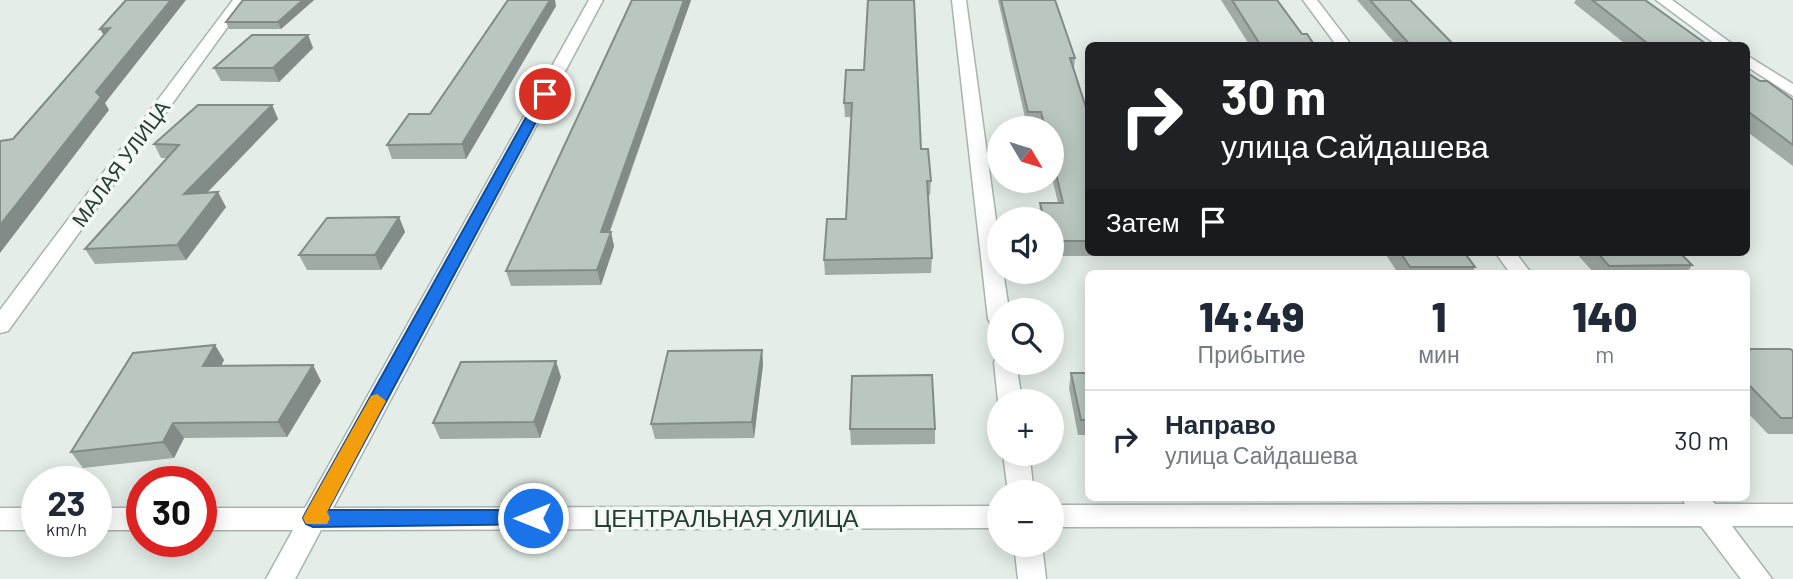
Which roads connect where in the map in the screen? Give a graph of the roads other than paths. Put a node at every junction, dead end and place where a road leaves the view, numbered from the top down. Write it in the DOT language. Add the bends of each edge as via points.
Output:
graph roads {
  1 [pos="240,0"];
  2 [pos="596,0"];
  3 [pos="959,0"];
  4 [pos="1310,0"];
  5 [pos="1663,0"];
  6 [pos="1342,42"];
  7 [pos="1722,42"];
  8 [pos="1750,61"];
  9 [pos="1793,91"];
  10 [pos="1508,256"];
  11 [pos="1519,270"];
  12 [pos="996,298"];
  13 [pos="0,326"];
  14 [pos="1701,506"];
  15 [pos="1793,515"];
  16 [pos="1064,516"];
  17 [pos="987,517"];
  18 [pos="313,518"];
  19 [pos="0,519"];
  20 [pos="21,519"];
  21 [pos="217,519"];
  22 [pos="1029,557"];
  23 [pos="280,579"];
  24 [pos="1032,579"];
  25 [pos="1758,579"];
  1 -- 13 [label="street, МАЛАЯ УЛИЦА"];
  2 -- 18 [label="street"];
  3 -- 12 [label="street"];
  4 -- 6 [label="street"];
  5 -- 7 [label="street"];
  8 -- 9 [label="street"];
  10 -- 11 [label="street"];
  14 -- 15 [label="street"];
  14 -- 16 [label="street"];
  14 -- 25 [label="street"];
  17 -- 18 [label="street, ЦЕНТРАЛЬНАЯ УЛИЦА"];
  18 -- 21 [label="street, ЦЕНТРАЛЬНАЯ УЛИЦА"];
  18 -- 23 [label="street"];
  19 -- 20 [label="street"];
  22 -- 24 [label="street"];
}
